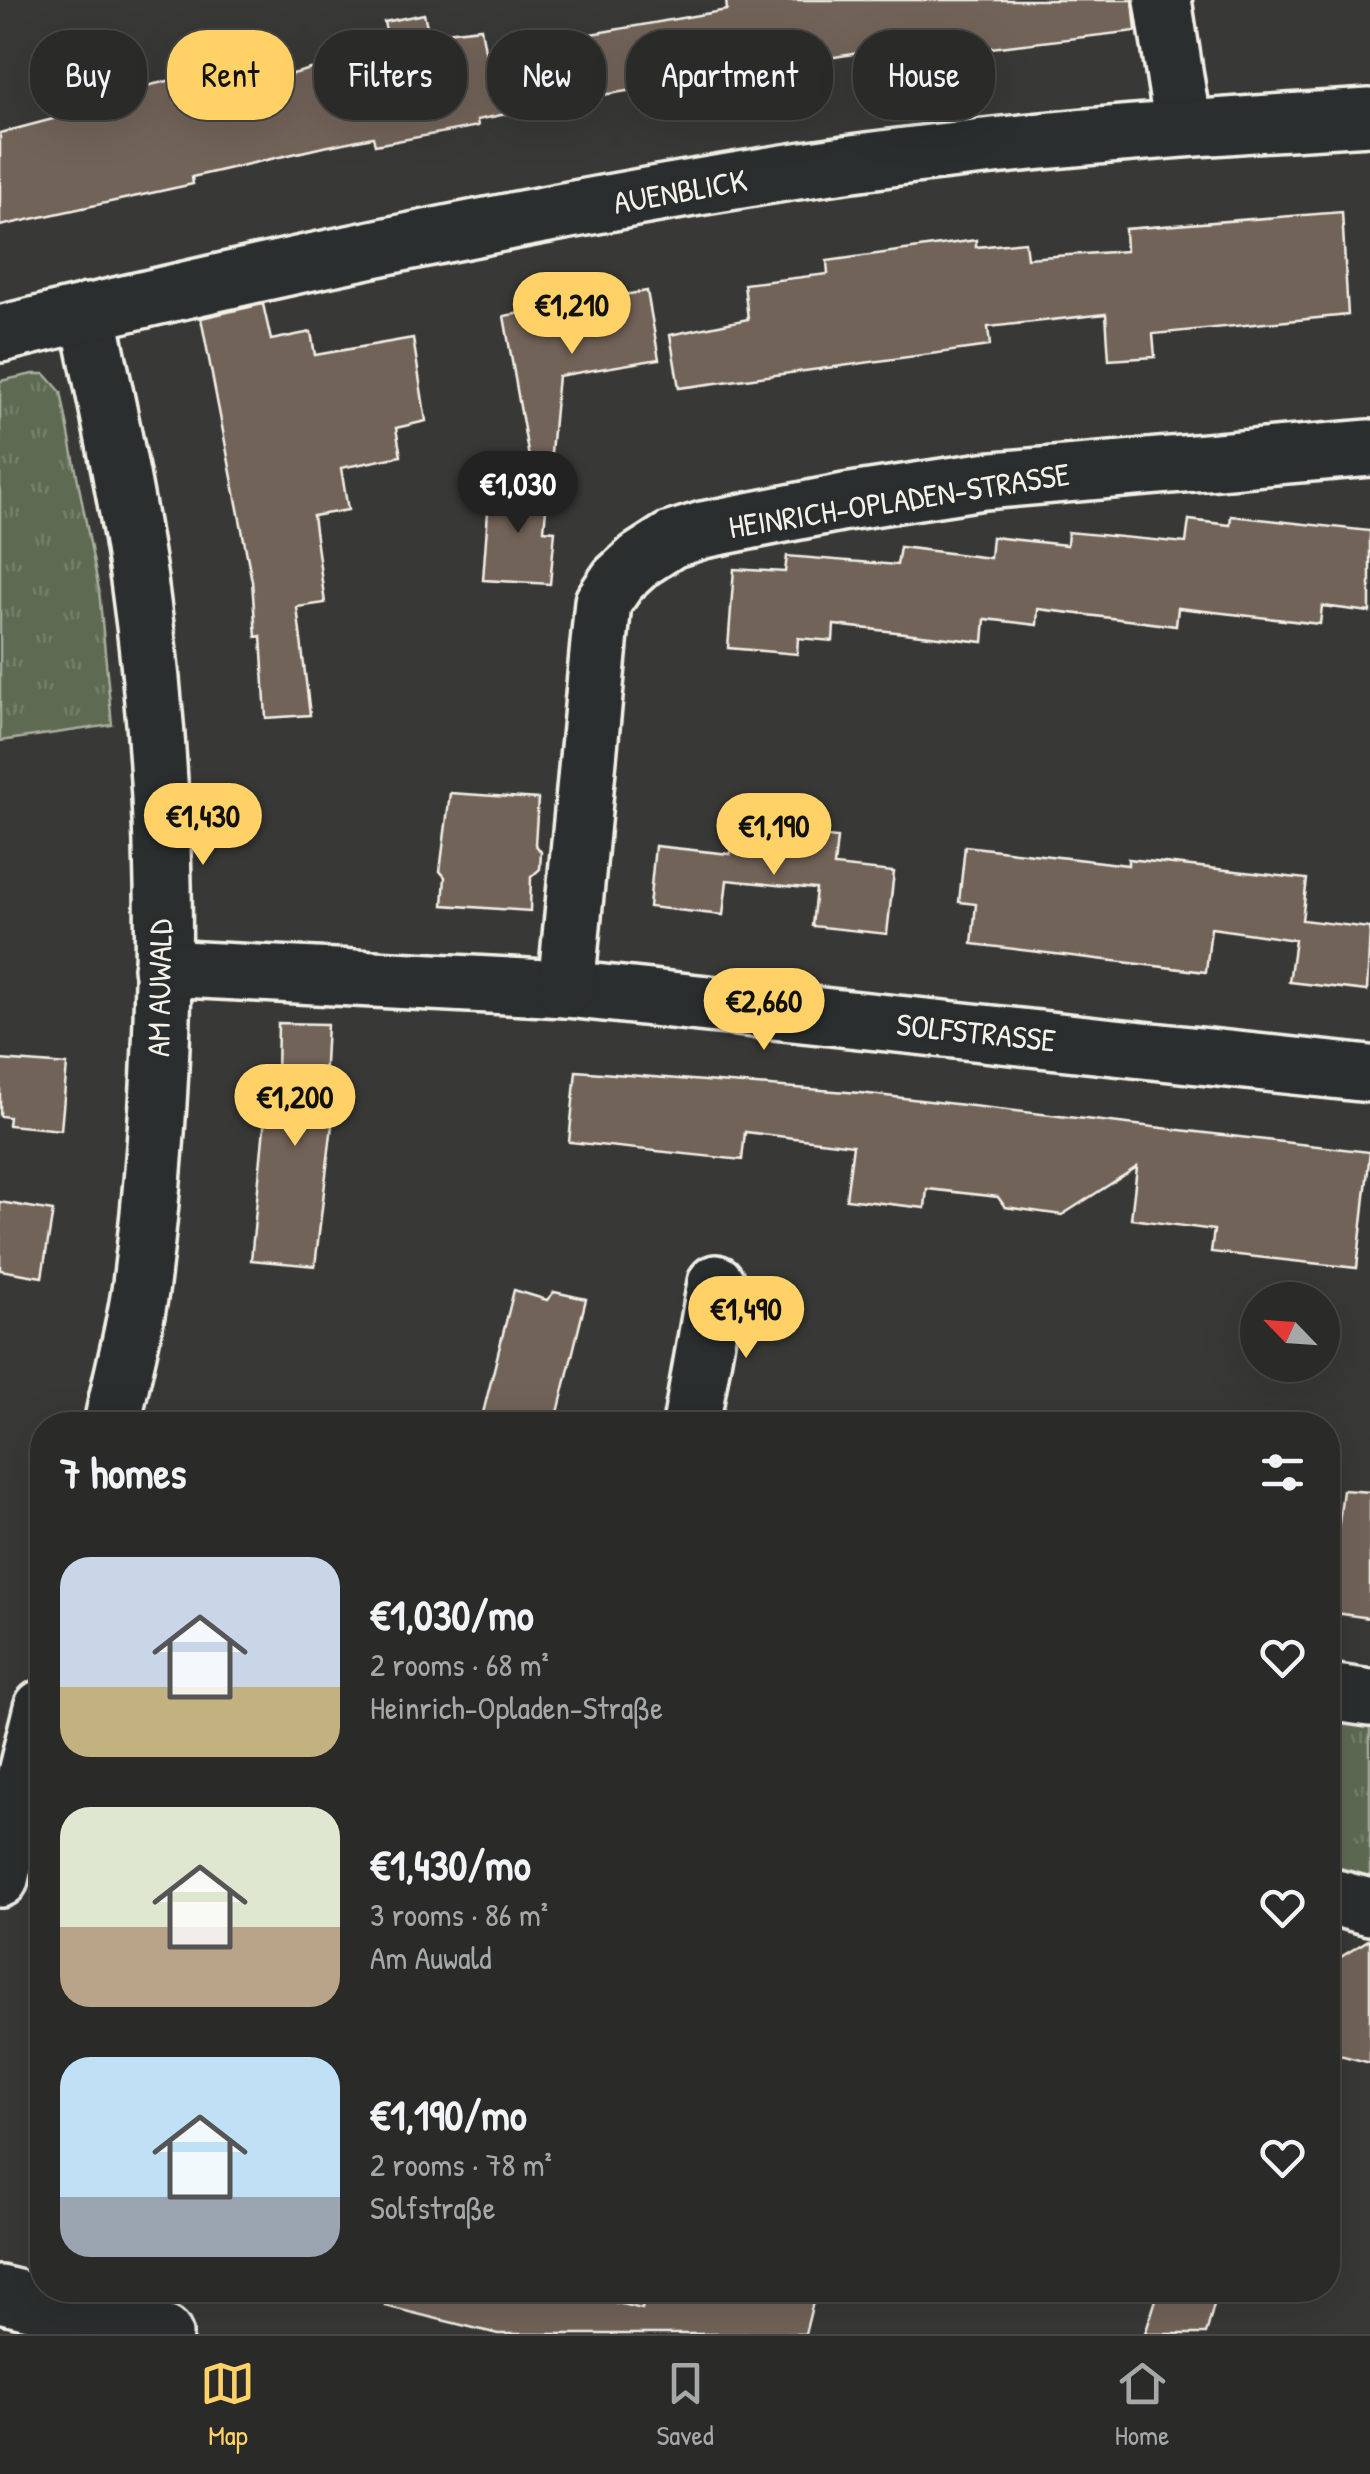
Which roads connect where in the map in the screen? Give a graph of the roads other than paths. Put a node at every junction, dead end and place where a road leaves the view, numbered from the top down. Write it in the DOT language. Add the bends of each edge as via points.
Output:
graph roads {
  1 [pos="1163,0"];
  2 [pos="1370,117"];
  3 [pos="1183,128"];
  4 [pos="88,312"];
  5 [pos="0,334"];
  6 [pos="1370,448"];
  7 [pos="162,968"];
  8 [pos="566,989"];
  9 [pos="1370,1074"];
  10 [pos="716,1283"];
  11 [pos="115,1412"];
  12 [pos="693,1412"];
  13 [pos="1340,1694"];
  14 [pos="1370,1698"];
  15 [pos="30,1757"];
  16 [pos="0,1879"];
  17 [pos="1340,1899"];
  18 [pos="1370,1907"];
  19 [pos="0,2294"];
  20 [pos="30,2301"];
  21 [pos="33,2302"];
  22 [pos="164,2334"];
  1 -- 3 [label="street"];
  2 -- 3 [label="street, AUENBLICK"];
  3 -- 4 [label="street, AUENBLICK" via="788,172 480,226"];
  4 -- 5 [label="street, AUENBLICK"];
  4 -- 7 [label="street, AM AUWALD" via="139,580 158,776"];
  6 -- 8 [label="street, HEINRICH-OPLADEN-STRASSE" via="982,481 845,502 703,530 640,560 604,602"];
  7 -- 8 [label="street, SOLFSTRASSE"];
  7 -- 11 [label="street, AM AUWALD" via="140,1288"];
  8 -- 9 [label="street, SOLFSTRASSE"];
  10 -- 12 [label="street"];
  13 -- 14 [label="street"];
  15 -- 16 [label="street"];
  17 -- 18 [label="street"];
  19 -- 20 [label="street"];
  21 -- 22 [label="street"];
}
